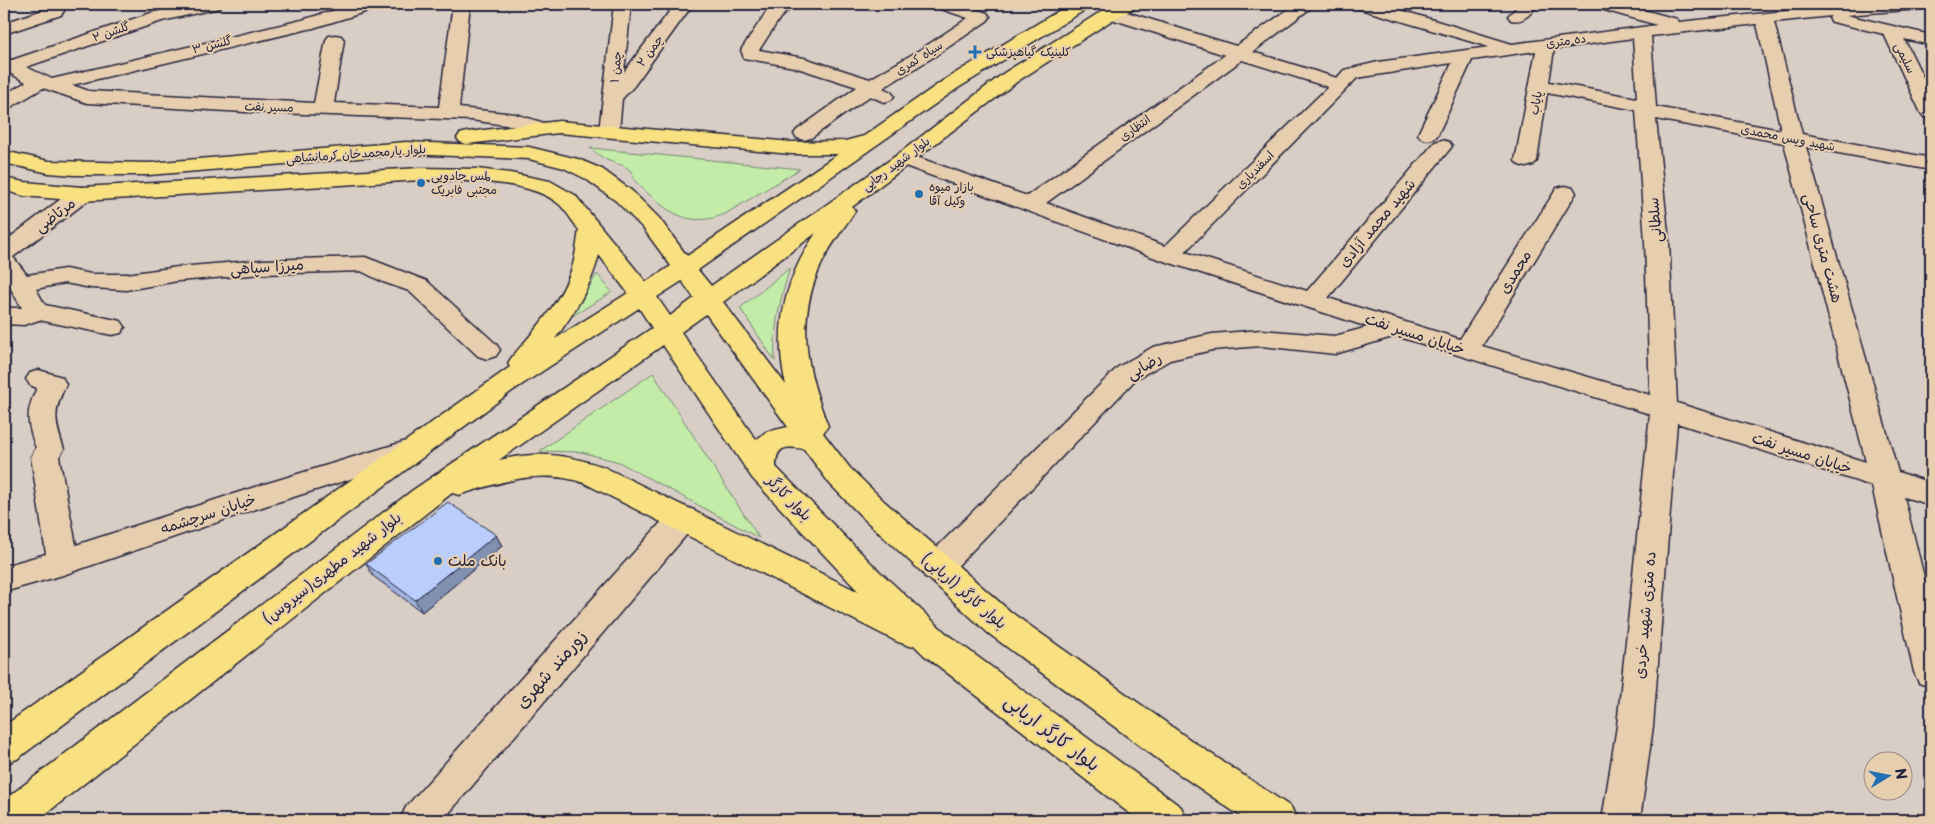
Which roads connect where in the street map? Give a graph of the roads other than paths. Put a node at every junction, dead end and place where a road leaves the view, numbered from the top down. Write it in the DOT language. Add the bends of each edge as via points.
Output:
graph roads {
  1 [pos="153,4"];
  2 [pos="213,4"];
  3 [pos="314,4"];
  4 [pos="372,4"];
  5 [pos="462,4"];
  6 [pos="622,4"];
  7 [pos="684,4"];
  8 [pos="786,4"];
  9 [pos="944,4"];
  10 [pos="1082,4"];
  11 [pos="1307,4"];
  12 [pos="1363,4"];
  13 [pos="1603,4"];
  14 [pos="1918,4"];
  15 [pos="1120,8"];
  16 [pos="1823,8"];
  17 [pos="974,10"];
  18 [pos="1772,10"];
  19 [pos="55,11"];
  20 [pos="168,14"];
  21 [pos="327,18"];
  22 [pos="1684,26"];
  23 [pos="4,29"];
  24 [pos="1891,30"];
  25 [pos="1642,32"];
  26 [pos="335,40"];
  27 [pos="1931,40"];
  28 [pos="1546,44"];
  29 [pos="1513,49"];
  30 [pos="1239,52"];
  31 [pos="1466,56"];
  32 [pos="7,64"];
  33 [pos="1334,82"];
  34 [pos="46,83"];
  35 [pos="1539,86"];
  36 [pos="880,92"];
  37 [pos="614,96"];
  38 [pos="4,103"];
  39 [pos="1646,108"];
  40 [pos="323,109"];
  41 [pos="448,113"];
  42 [pos="1931,113"];
  43 [pos="540,128"];
  44 [pos="890,128"];
  45 [pos="608,131"];
  46 [pos="804,134"];
  47 [pos="1793,139"];
  48 [pos="406,148"];
  49 [pos="4,157"];
  50 [pos="904,159"];
  51 [pos="1526,161"];
  52 [pos="1931,164"];
  53 [pos="7,187"];
  54 [pos="863,189"];
  55 [pos="1565,193"];
  56 [pos="82,194"];
  57 [pos="1030,204"];
  58 [pos="590,230"];
  59 [pos="4,253"];
  60 [pos="1169,255"];
  61 [pos="4,261"];
  62 [pos="685,268"];
  63 [pos="21,284"];
  64 [pos="642,294"];
  65 [pos="707,300"];
  66 [pos="1312,301"];
  67 [pos="36,311"];
  68 [pos="4,316"];
  69 [pos="112,327"];
  70 [pos="1396,328"];
  71 [pos="667,330"];
  72 [pos="487,350"];
  73 [pos="1466,350"];
  74 [pos="39,379"];
  75 [pos="503,384"];
  76 [pos="1664,409"];
  77 [pos="814,442"];
  78 [pos="413,449"];
  79 [pos="762,470"];
  80 [pos="840,476"];
  81 [pos="1885,479"];
  82 [pos="1931,494"];
  83 [pos="423,498"];
  84 [pos="683,518"];
  85 [pos="63,562"];
  86 [pos="936,568"];
  87 [pos="4,579"];
  88 [pos="936,645"];
  89 [pos="1931,672"];
  90 [pos="4,747"];
  91 [pos="8,820"];
  92 [pos="419,820"];
  93 [pos="1168,820"];
  94 [pos="1278,820"];
  95 [pos="1621,820"];
  1 -- 20 [label="street"];
  2 -- 20 [label="street, گلشن ۲"];
  3 -- 21 [label="street"];
  4 -- 21 [label="street, گلشن ۳"];
  5 -- 41 [label="street"];
  6 -- 37 [label="street, چمن ۱"];
  7 -- 37 [label="street, چمن ۲"];
  8 -- 36 [label="street" via="773,16 750,54 797,62"];
  9 -- 17 [label="street"];
  10 -- 44 [label="main road" via="950,84"];
  11 -- 30 [label="street, انتظاری"];
  12 -- 29 [label="street"];
  13 -- 22 [label="street"];
  14 -- 16 [label="street, ده متری"];
  15 -- 30 [label="street"];
  15 -- 50 [label="main road, بلوار شهید رجایی" via="1011,77"];
  16 -- 18 [label="street, ده متری"];
  16 -- 24 [label="street"];
  17 -- 36 [label="street, سیاه کمری"];
  18 -- 22 [label="street, ده متری"];
  18 -- 47 [label="street, هشت متری ساحی"];
  19 -- 23 [label="street"];
  20 -- 32 [label="street, گلشن ۲"];
  21 -- 34 [label="street, گلشن ۳"];
  22 -- 25 [label="street, ده متری"];
  24 -- 27 [label="street"];
  24 -- 42 [label="street, سلیمی"];
  25 -- 28 [label="street, ده متری"];
  25 -- 39 [label="street, سلطانی"];
  26 -- 40 [label="street"];
  28 -- 29 [label="street, ده متری"];
  28 -- 35 [label="street, پایاب"];
  29 -- 31 [label="street, ده متری"];
  30 -- 33 [label="street"];
  30 -- 57 [label="street, انتظاری"];
  31 -- 33 [label="street, ده متری" via="1351,74"];
  31 -- 66 [label="street, شهید محمد آزادی" via="1435,140"];
  32 -- 34 [label="street, مسیر نفت"];
  33 -- 60 [label="street, اسفندیاری"];
  34 -- 38 [label="street, گلشن ۳"];
  34 -- 40 [label="street, مسیر نفت" via="87,98"];
  35 -- 39 [label="street, شهید ویس محمدی"];
  35 -- 51 [label="street, پایاب"];
  36 -- 46 [label="street, سیاه کمری"];
  37 -- 45 [label="street, چمن ۱"];
  39 -- 47 [label="street, شهید ویس محمدی"];
  39 -- 76 [label="street, سلطانی" via="1657,242"];
  40 -- 41 [label="street, مسیر نفت"];
  41 -- 43 [label="street, مسیر نفت" via="493,116"];
  43 -- 45 [label="main road"];
  43 -- 48 [label="main road"];
  44 -- 45 [label="main road" via="860,143 830,149"];
  44 -- 62 [label="main road"];
  47 -- 52 [label="street, شهید ویس محمدی"];
  47 -- 81 [label="street, هشت متری ساحی"];
  48 -- 49 [label="main road, بلوار یارمحمدخان کرمانشاهی" via="149,169 48,167"];
  48 -- 62 [label="main road, بلوار یارمحمدخان کرمانشاهی" via="529,153 571,162 594,174 631,203 651,223"];
  50 -- 54 [label="main road, بلوار شهید رجایی"];
  50 -- 57 [label="street, خیابان مسیر نفت"];
  53 -- 56 [label="main road, بلوار یارمحمدخان کرمانشاهی"];
  54 -- 65 [label="main road, بلوار شهید رجایی"];
  54 -- 80 [label="main road" via="832,226 810,262 798,294 792,329 793,362 800,393 819,439"];
  55 -- 73 [label="street, محمدی"];
  56 -- 58 [label="main road, بلوار یارمحمدخان کرمانشاهی" via="421,174 477,175 542,186 567,200"];
  56 -- 59 [label="street, مرتاضی"];
  57 -- 60 [label="street, خیابان مسیر نفت"];
  58 -- 64 [label="main road, بلوار یارمحمدخان کرمانشاهی"];
  58 -- 75 [label="main road" via="586,266 573,293 540,341"];
  60 -- 66 [label="street, خیابان مسیر نفت"];
  61 -- 63 [label="street"];
  62 -- 64 [label="main road"];
  62 -- 65 [label="main road, بلوار یارمحمدخان کرمانشاهی"];
  63 -- 67 [label="street"];
  63 -- 72 [label="street, میرزا سپاهی" via="65,276 126,282 263,267 365,264 418,286"];
  64 -- 71 [label="main road, بلوار یارمحمدخان کرمانشاهی"];
  64 -- 75 [label="main road"];
  65 -- 71 [label="main road, بلوار شهید رجایی"];
  65 -- 77 [label="main road, بلوار کارگر (اربابی)"];
  66 -- 70 [label="street, خیابان مسیر نفت"];
  67 -- 68 [label="street" via="24,317"];
  67 -- 69 [label="street"];
  70 -- 73 [label="street, خیابان مسیر نفت"];
  70 -- 86 [label="street, رضایی" via="1334,345 1261,338 1212,342 1162,353 1127,373"];
  71 -- 79 [label="main road, بلوار کارگر"];
  71 -- 83 [label="main road, بلوار شهید مطهری(سیروس)"];
  73 -- 76 [label="street, خیابان مسیر نفت"];
  74 -- 85 [label="street" via="53,384 41,407 40,421 50,449 45,457"];
  75 -- 78 [label="main road"];
  76 -- 81 [label="street, خیابان مسیر نفت"];
  76 -- 95 [label="street, ده متری شهید خردی" via="1635,726"];
  77 -- 79 [label="main road" via="795,436 778,438 764,450"];
  77 -- 80 [label="main road, بلوار کارگر (اربابی)"];
  78 -- 85 [label="street, خیابان سرچشمه"];
  78 -- 90 [label="main road"];
  79 -- 88 [label="main road, بلوار کارگر"];
  80 -- 86 [label="main road, بلوار کارگر (اربابی)"];
  81 -- 82 [label="street, خیابان مسیر نفت"];
  81 -- 89 [label="street, هشت متری ساحی"];
  83 -- 84 [label="main road" via="478,476 512,468 558,466 594,475"];
  83 -- 91 [label="main road, بلوار شهید مطهری(سیروس)"];
  84 -- 88 [label="main road"];
  84 -- 92 [label="street, زورمند شهری"];
  85 -- 87 [label="street, خیابان سرچشمه"];
  86 -- 94 [label="main road, بلوار کارگر (اربابی)" via="1008,629"];
  88 -- 93 [label="main road, بلوار کارگر اربابی"];
}
